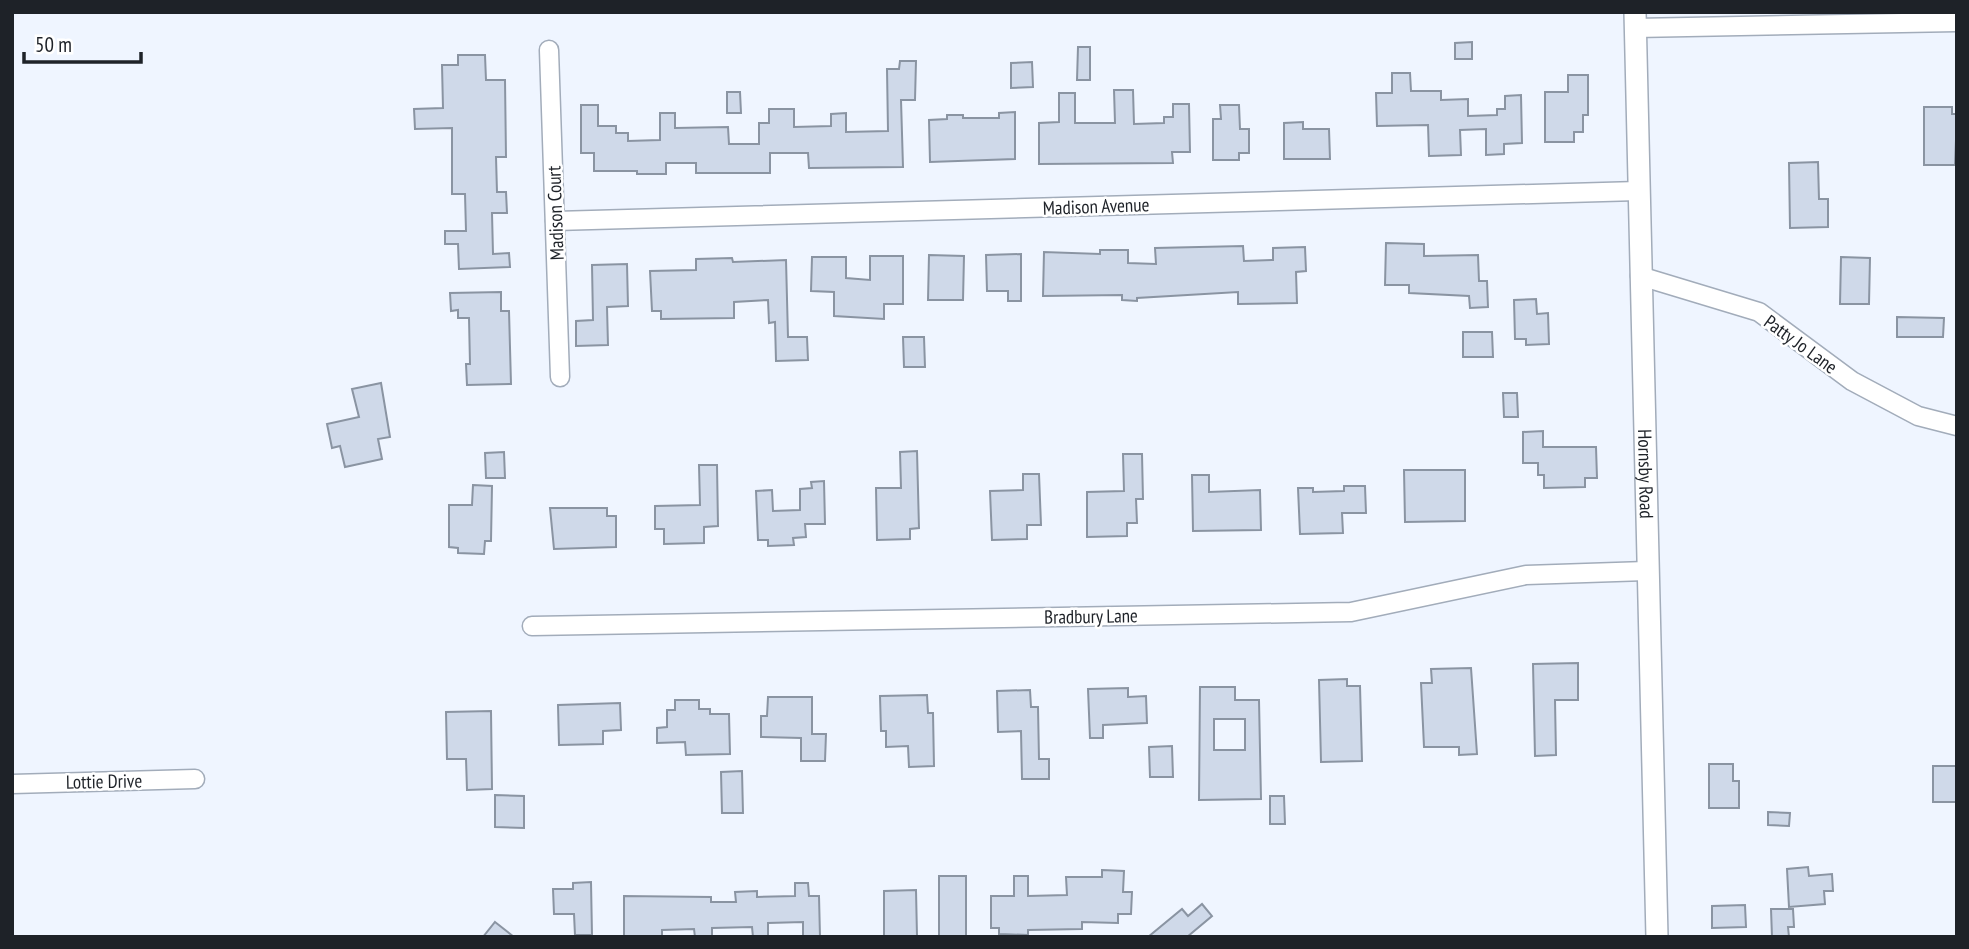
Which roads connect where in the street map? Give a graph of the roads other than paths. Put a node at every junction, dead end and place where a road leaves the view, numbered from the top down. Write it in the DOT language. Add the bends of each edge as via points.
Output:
graph roads {
  1 [pos="1635,20"];
  2 [pos="1957,22"];
  3 [pos="549,50"];
  4 [pos="1638,191"];
  5 [pos="555,221"];
  6 [pos="1640,276"];
  7 [pos="560,376"];
  8 [pos="1957,426"];
  9 [pos="1646,571"];
  10 [pos="532,626"];
  11 [pos="195,779"];
  12 [pos="12,784"];
  13 [pos="1657,937"];
  1 -- 2 [label="street"];
  1 -- 4 [label="street, Hornsby Road"];
  3 -- 5 [label="street, Madison Court"];
  4 -- 5 [label="street, Madison Avenue"];
  4 -- 6 [label="street, Hornsby Road"];
  5 -- 7 [label="street, Madison Court"];
  6 -- 8 [label="street, Patty Jo Lane" via="1759,313 1852,381 1918,416"];
  6 -- 9 [label="street, Hornsby Road"];
  9 -- 10 [label="street, Bradbury Lane" via="1526,575 1351,612"];
  9 -- 13 [label="street, Hornsby Road"];
  11 -- 12 [label="street, Lottie Drive"];
}
